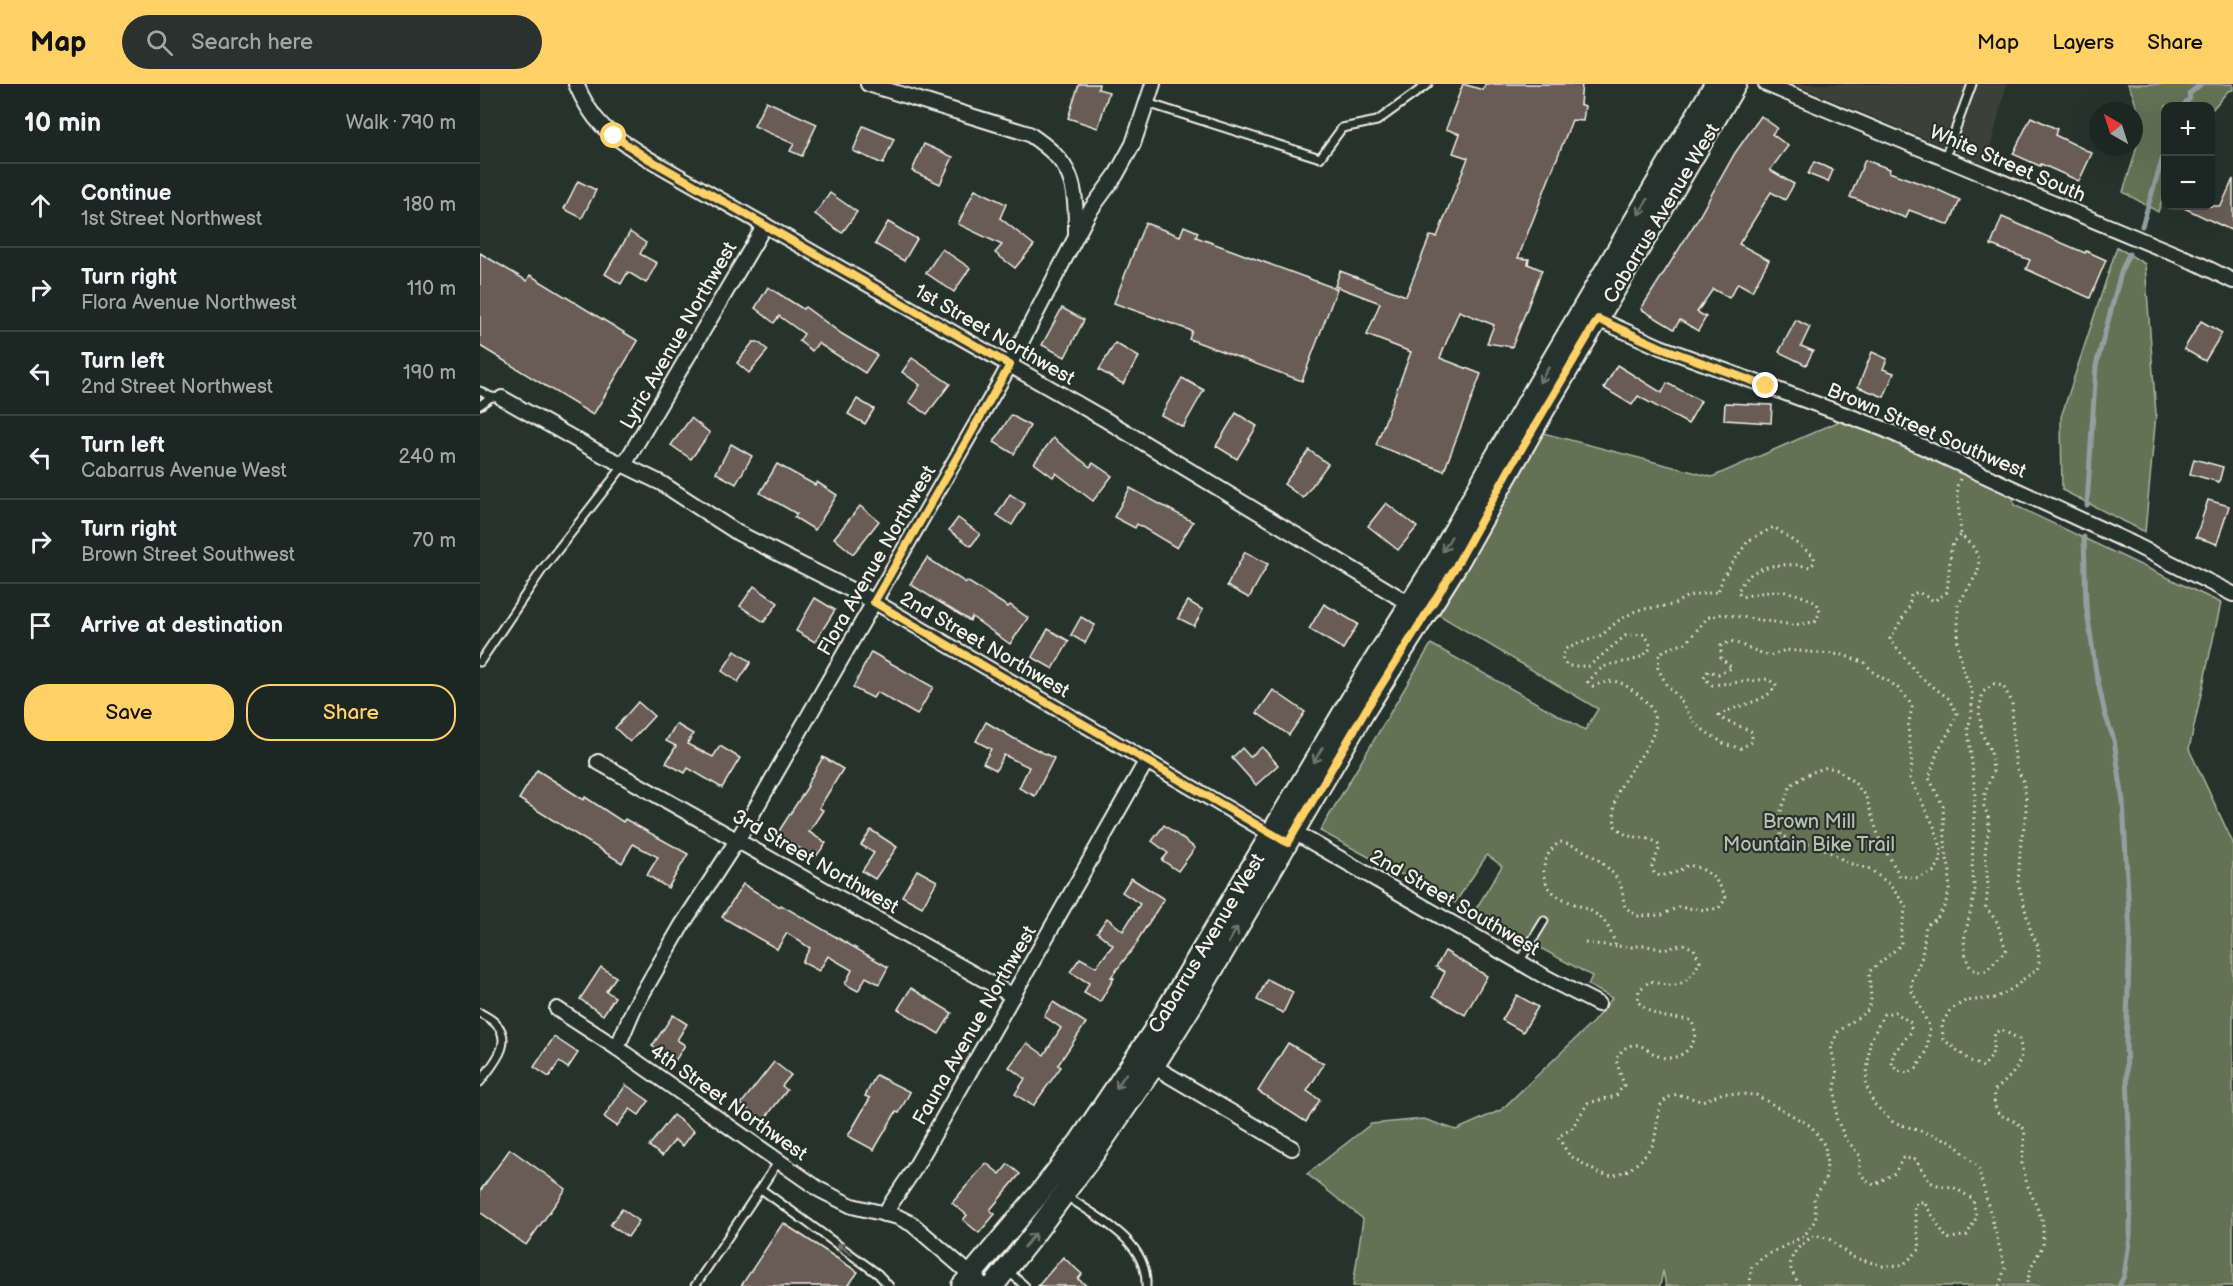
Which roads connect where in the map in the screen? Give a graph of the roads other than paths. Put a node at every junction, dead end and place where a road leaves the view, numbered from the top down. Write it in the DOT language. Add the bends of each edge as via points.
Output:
graph roads {
  1 [pos="576,84"];
  2 [pos="868,84"];
  3 [pos="1153,84"];
  4 [pos="1428,84"];
  5 [pos="1715,84"];
  6 [pos="1736,84"];
  7 [pos="1766,84"];
  8 [pos="1972,84"];
  9 [pos="1147,103"];
  10 [pos="1945,158"];
  11 [pos="1096,201"];
  12 [pos="1076,202"];
  13 [pos="765,225"];
  14 [pos="1076,237"];
  15 [pos="2233,281"];
  16 [pos="1598,319"];
  17 [pos="1010,365"];
  18 [pos="480,391"];
  19 [pos="497,397"];
  20 [pos="480,405"];
  21 [pos="624,465"];
  22 [pos="2233,594"];
  23 [pos="874,602"];
  24 [pos="1410,604"];
  25 [pos="480,662"];
  26 [pos="1147,760"];
  27 [pos="598,762"];
  28 [pos="1284,836"];
  29 [pos="738,839"];
  30 [pos="1544,921"];
  31 [pos="1519,962"];
  32 [pos="1177,993"];
  33 [pos="1013,996"];
  34 [pos="1598,1004"];
  35 [pos="557,1009"];
  36 [pos="480,1013"];
  37 [pos="617,1048"];
  38 [pos="1153,1067"];
  39 [pos="480,1082"];
  40 [pos="1292,1148"];
  41 [pos="779,1161"];
  42 [pos="761,1189"];
  43 [pos="1065,1194"];
  44 [pos="884,1214"];
  45 [pos="1006,1269"];
  46 [pos="972,1282"];
  47 [pos="695,1286"];
  48 [pos="889,1286"];
  49 [pos="993,1286"];
  50 [pos="1025,1286"];
  51 [pos="1146,1286"];
  1 -- 13 [label="street, 1st Street Northwest" via="595,120 614,136"];
  2 -- 12 [label="street" via="1029,134 1051,149 1067,170"];
  3 -- 9 [label="street, Flora Avenue Northwest"];
  4 -- 9 [label="lane" via="1377,121 1342,128 1320,158"];
  5 -- 24 [label="main road, Cabarrus Avenue West, one-way"];
  6 -- 16 [label="main road, Cabarrus Avenue West"];
  7 -- 10 [label="street, White Street South"];
  8 -- 10 [label="lane"];
  9 -- 11 [label="street, Flora Avenue Northwest" via="1133,144"];
  10 -- 15 [label="street, White Street South"];
  11 -- 12 [label="street" via="1087,205"];
  11 -- 14 [label="street, Flora Avenue Northwest"];
  12 -- 14 [label="street"];
  13 -- 17 [label="street, 1st Street Northwest"];
  13 -- 21 [label="street, Lyric Avenue Northwest"];
  14 -- 17 [label="street, Flora Avenue Northwest"];
  16 -- 22 [label="street, Brown Street Southwest" via="1660,347 1884,429"];
  16 -- 28 [label="main road, Cabarrus Avenue West" via="1456,566"];
  17 -- 23 [label="street, Flora Avenue Northwest"];
  17 -- 24 [label="street, 1st Street Northwest"];
  18 -- 19 [label="lane"];
  19 -- 20 [label="lane"];
  19 -- 21 [label="street, 2nd Street Northwest"];
  21 -- 23 [label="street, 2nd Street Northwest" via="661,483 738,533"];
  21 -- 25 [label="lane" via="542,570"];
  23 -- 26 [label="street, 2nd Street Northwest"];
  23 -- 29 [label="street, Flora Avenue Northwest"];
  24 -- 28 [label="main road, Cabarrus Avenue West, one-way"];
  26 -- 28 [label="street, 2nd Street Northwest"];
  26 -- 33 [label="street, Fauna Avenue Northwest"];
  27 -- 29 [label="street, 3rd Street Northwest"];
  28 -- 31 [label="street, 2nd Street Southwest"];
  28 -- 32 [label="main road, Cabarrus Avenue West"];
  38 -- 28 [label="main road, Cabarrus Avenue West, one-way"];
  29 -- 33 [label="street, 3rd Street Northwest"];
  29 -- 37 [label="street, Flora Avenue Northwest" via="682,925 634,1008"];
  30 -- 31 [label="lane"];
  31 -- 34 [label="street, 2nd Street Southwest"];
  32 -- 38 [label="street" via="1164,1031 1148,1058"];
  32 -- 46 [label="main road, Cabarrus Avenue West, one-way" via="1080,1141"];
  33 -- 44 [label="street, Fauna Avenue Northwest" via="913,1172"];
  35 -- 37 [label="street, 4th Street Northwest"];
  36 -- 39 [label="lane" via="496,1023 502,1033 503,1050"];
  37 -- 41 [label="street, 4th Street Northwest"];
  38 -- 40 [label="street"];
  38 -- 43 [label="main road, Cabarrus Avenue West"];
  41 -- 42 [label="lane"];
  41 -- 44 [label="street, 4th Street Northwest" via="841,1201"];
  42 -- 47 [label="lane"];
  48 -- 42 [label="lane, one-way"];
  45 -- 43 [label="main road, Cabarrus Avenue West, one-way"];
  43 -- 51 [label="lane" via="1135,1247 1143,1261"];
  44 -- 46 [label="street" via="912,1224"];
  45 -- 49 [label="main road, Cabarrus Avenue West"];
  45 -- 50 [label="lane"];
}
